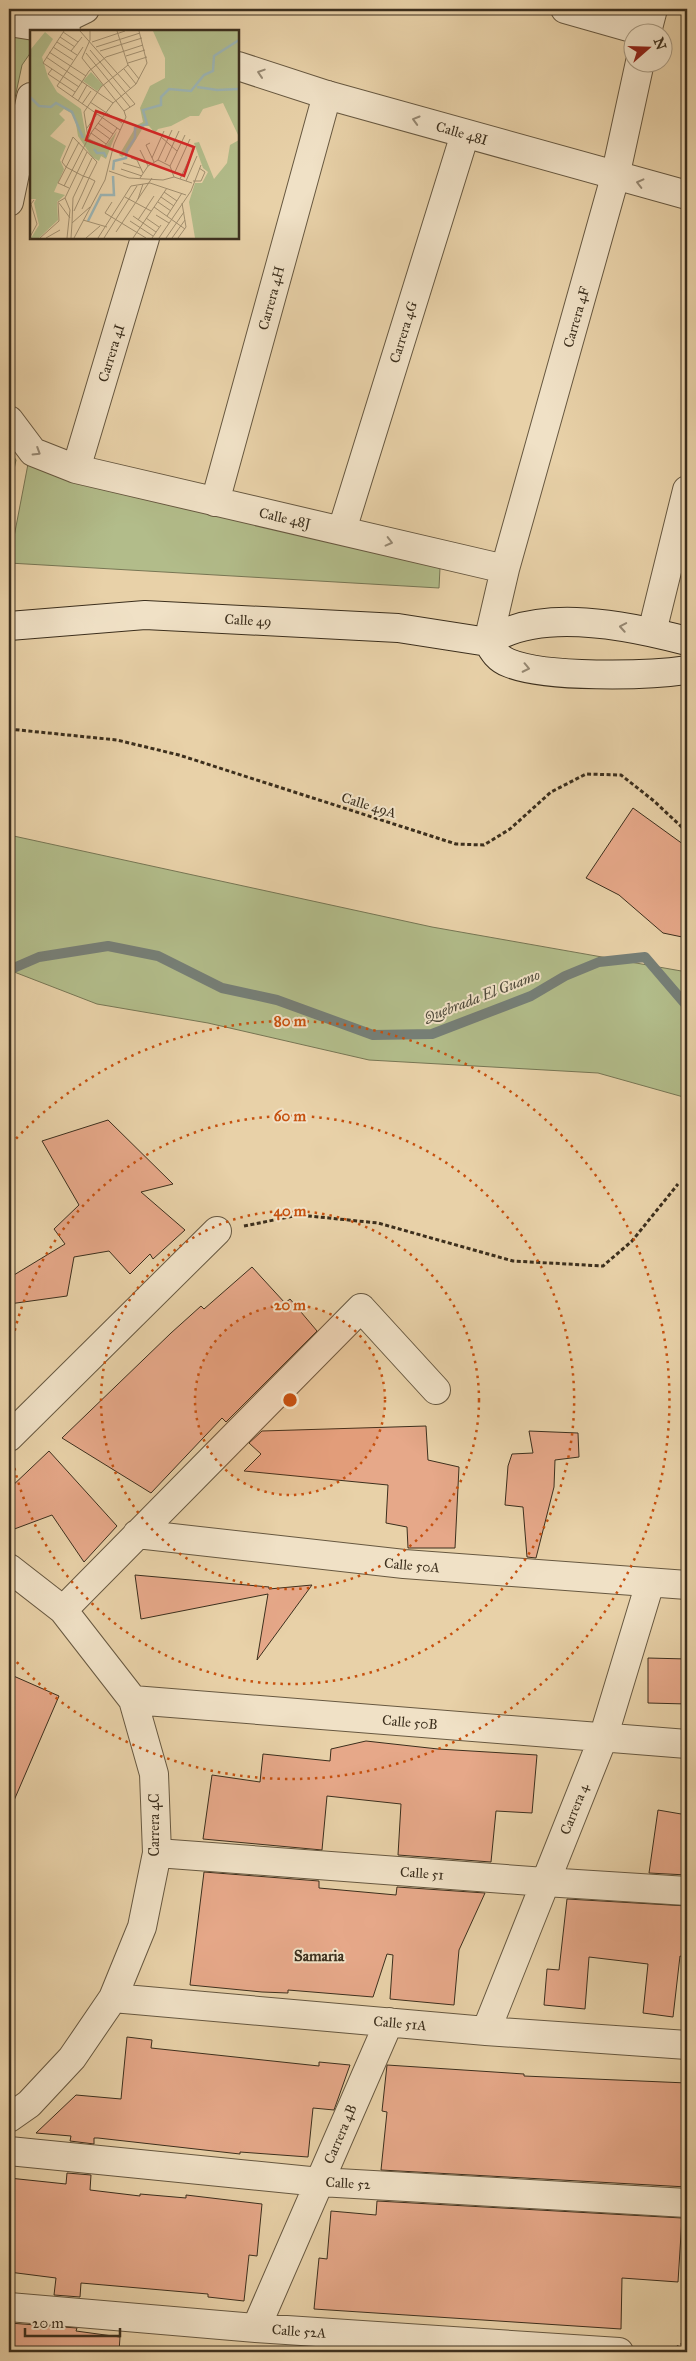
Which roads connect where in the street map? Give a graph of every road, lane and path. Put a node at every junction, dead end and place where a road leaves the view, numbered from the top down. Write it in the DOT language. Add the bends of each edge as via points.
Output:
graph roads {
  1 [pos="85,9"];
  2 [pos="565,9"];
  3 [pos="653,9"];
  4 [pos="9,22"];
  5 [pos="649,22"];
  6 [pos="624,26"];
  7 [pos="53,30"];
  8 [pos="239,66"];
  9 [pos="638,72"];
  10 [pos="327,95"];
  11 [pos="30,102"];
  12 [pos="465,134"];
  13 [pos="614,177"];
  14 [pos="687,196"];
  15 [pos="9,202"];
  16 [pos="145,239"];
  17 [pos="9,420"];
  18 [pos="76,469"];
  19 [pos="687,490"];
  20 [pos="215,502"];
  21 [pos="342,530"];
  22 [pos="505,569"];
  23 [pos="9,626"];
  24 [pos="652,632"];
  25 [pos="687,641"];
  26 [pos="488,642"];
  27 [pos="687,670"];
  28 [pos="9,729"];
  29 [pos="687,832"];
  30 [pos="678,1184"];
  31 [pos="217,1232"];
  32 [pos="436,1390"];
  33 [pos="9,1437"];
  34 [pos="137,1534"];
  35 [pos="9,1568"];
  36 [pos="650,1583"];
  37 [pos="687,1585"];
  38 [pos="63,1610"];
  39 [pos="133,1700"];
  40 [pos="604,1738"];
  41 [pos="687,1744"];
  42 [pos="157,1853"];
  43 [pos="545,1882"];
  44 [pos="687,1891"];
  45 [pos="113,1998"];
  46 [pos="389,2022"];
  47 [pos="486,2031"];
  48 [pos="687,2045"];
  49 [pos="9,2118"];
  50 [pos="9,2151"];
  51 [pos="320,2182"];
  52 [pos="687,2204"];
  53 [pos="9,2307"];
  54 [pos="256,2328"];
  55 [pos="687,2341"];
  56 [pos="620,2352"];
  57 [pos="670,2352"];
  1 -- 7 [label="street"];
  2 -- 6 [label="street"];
  3 -- 5 [label="street"];
  4 -- 7 [label="street"];
  10 -- 8 [label="street, Calle 48I, one-way"];
  9 -- 13 [label="street, Carrera 4F"];
  12 -- 10 [label="street, Calle 48I, one-way"];
  10 -- 20 [label="street, Carrera 4H"];
  11 -- 15 [label="street"];
  12 -- 13 [label="street, Calle 48I"];
  12 -- 21 [label="street, Carrera 4G"];
  14 -- 13 [label="street, Calle 48I, one-way"];
  13 -- 22 [label="street, Carrera 4F"];
  16 -- 18 [label="street, Carrera 4I"];
  17 -- 18 [label="street, Calle 48J, one-way" via="33,452"];
  18 -- 20 [label="street, Calle 48J"];
  19 -- 24 [label="street"];
  20 -- 21 [label="street, Calle 48J"];
  21 -- 22 [label="street, Calle 48J, one-way"];
  22 -- 26 [label="street"];
  23 -- 26 [label="street, Calle 49" via="145,615 398,628"];
  24 -- 25 [label="street"];
  24 -- 26 [label="street, one-way" via="593,622 569,622 510,629"];
  26 -- 27 [label="street, one-way" via="494,653 526,669 586,674"];
  28 -- 29 [label="path, Calle 49A" via="117,740 179,755 456,844 484,845 510,829 551,792 586,774 621,775"];
  30 -- 31 [label="path" via="632,1241 603,1266 513,1261 378,1223 299,1215"];
  31 -- 33 [label="street"];
  32 -- 34 [label="street" via="361,1308"];
  34 -- 36 [label="street, Calle 50A" via="404,1564"];
  34 -- 38 [label="street"];
  35 -- 38 [label="street, Carrera 4C"];
  36 -- 37 [label="street, Calle 50A"];
  36 -- 40 [label="street, Carrera 4"];
  38 -- 39 [label="street, Carrera 4C"];
  39 -- 40 [label="street, Calle 50B"];
  39 -- 42 [label="street, Carrera 4C" via="154,1774"];
  40 -- 41 [label="street, Calle 50B"];
  40 -- 43 [label="street, Carrera 4"];
  42 -- 43 [label="street, Calle 51"];
  42 -- 45 [label="street, Carrera 4C" via="142,1927"];
  43 -- 44 [label="street, Calle 51"];
  43 -- 47 [label="street, Carrera 4"];
  45 -- 46 [label="street, Calle 51A"];
  45 -- 49 [label="street, Carrera 4C" via="72,2058 29,2104"];
  46 -- 47 [label="street, Calle 51A"];
  46 -- 51 [label="street, Carrera 4B"];
  47 -- 48 [label="street, Calle 51A"];
  50 -- 51 [label="street, Calle 52"];
  51 -- 52 [label="street, Calle 52"];
  51 -- 54 [label="street, Carrera 4B"];
  53 -- 54 [label="street, Calle 52A"];
  54 -- 56 [label="street, Calle 52A"];
  55 -- 57 [label="path"];
}
